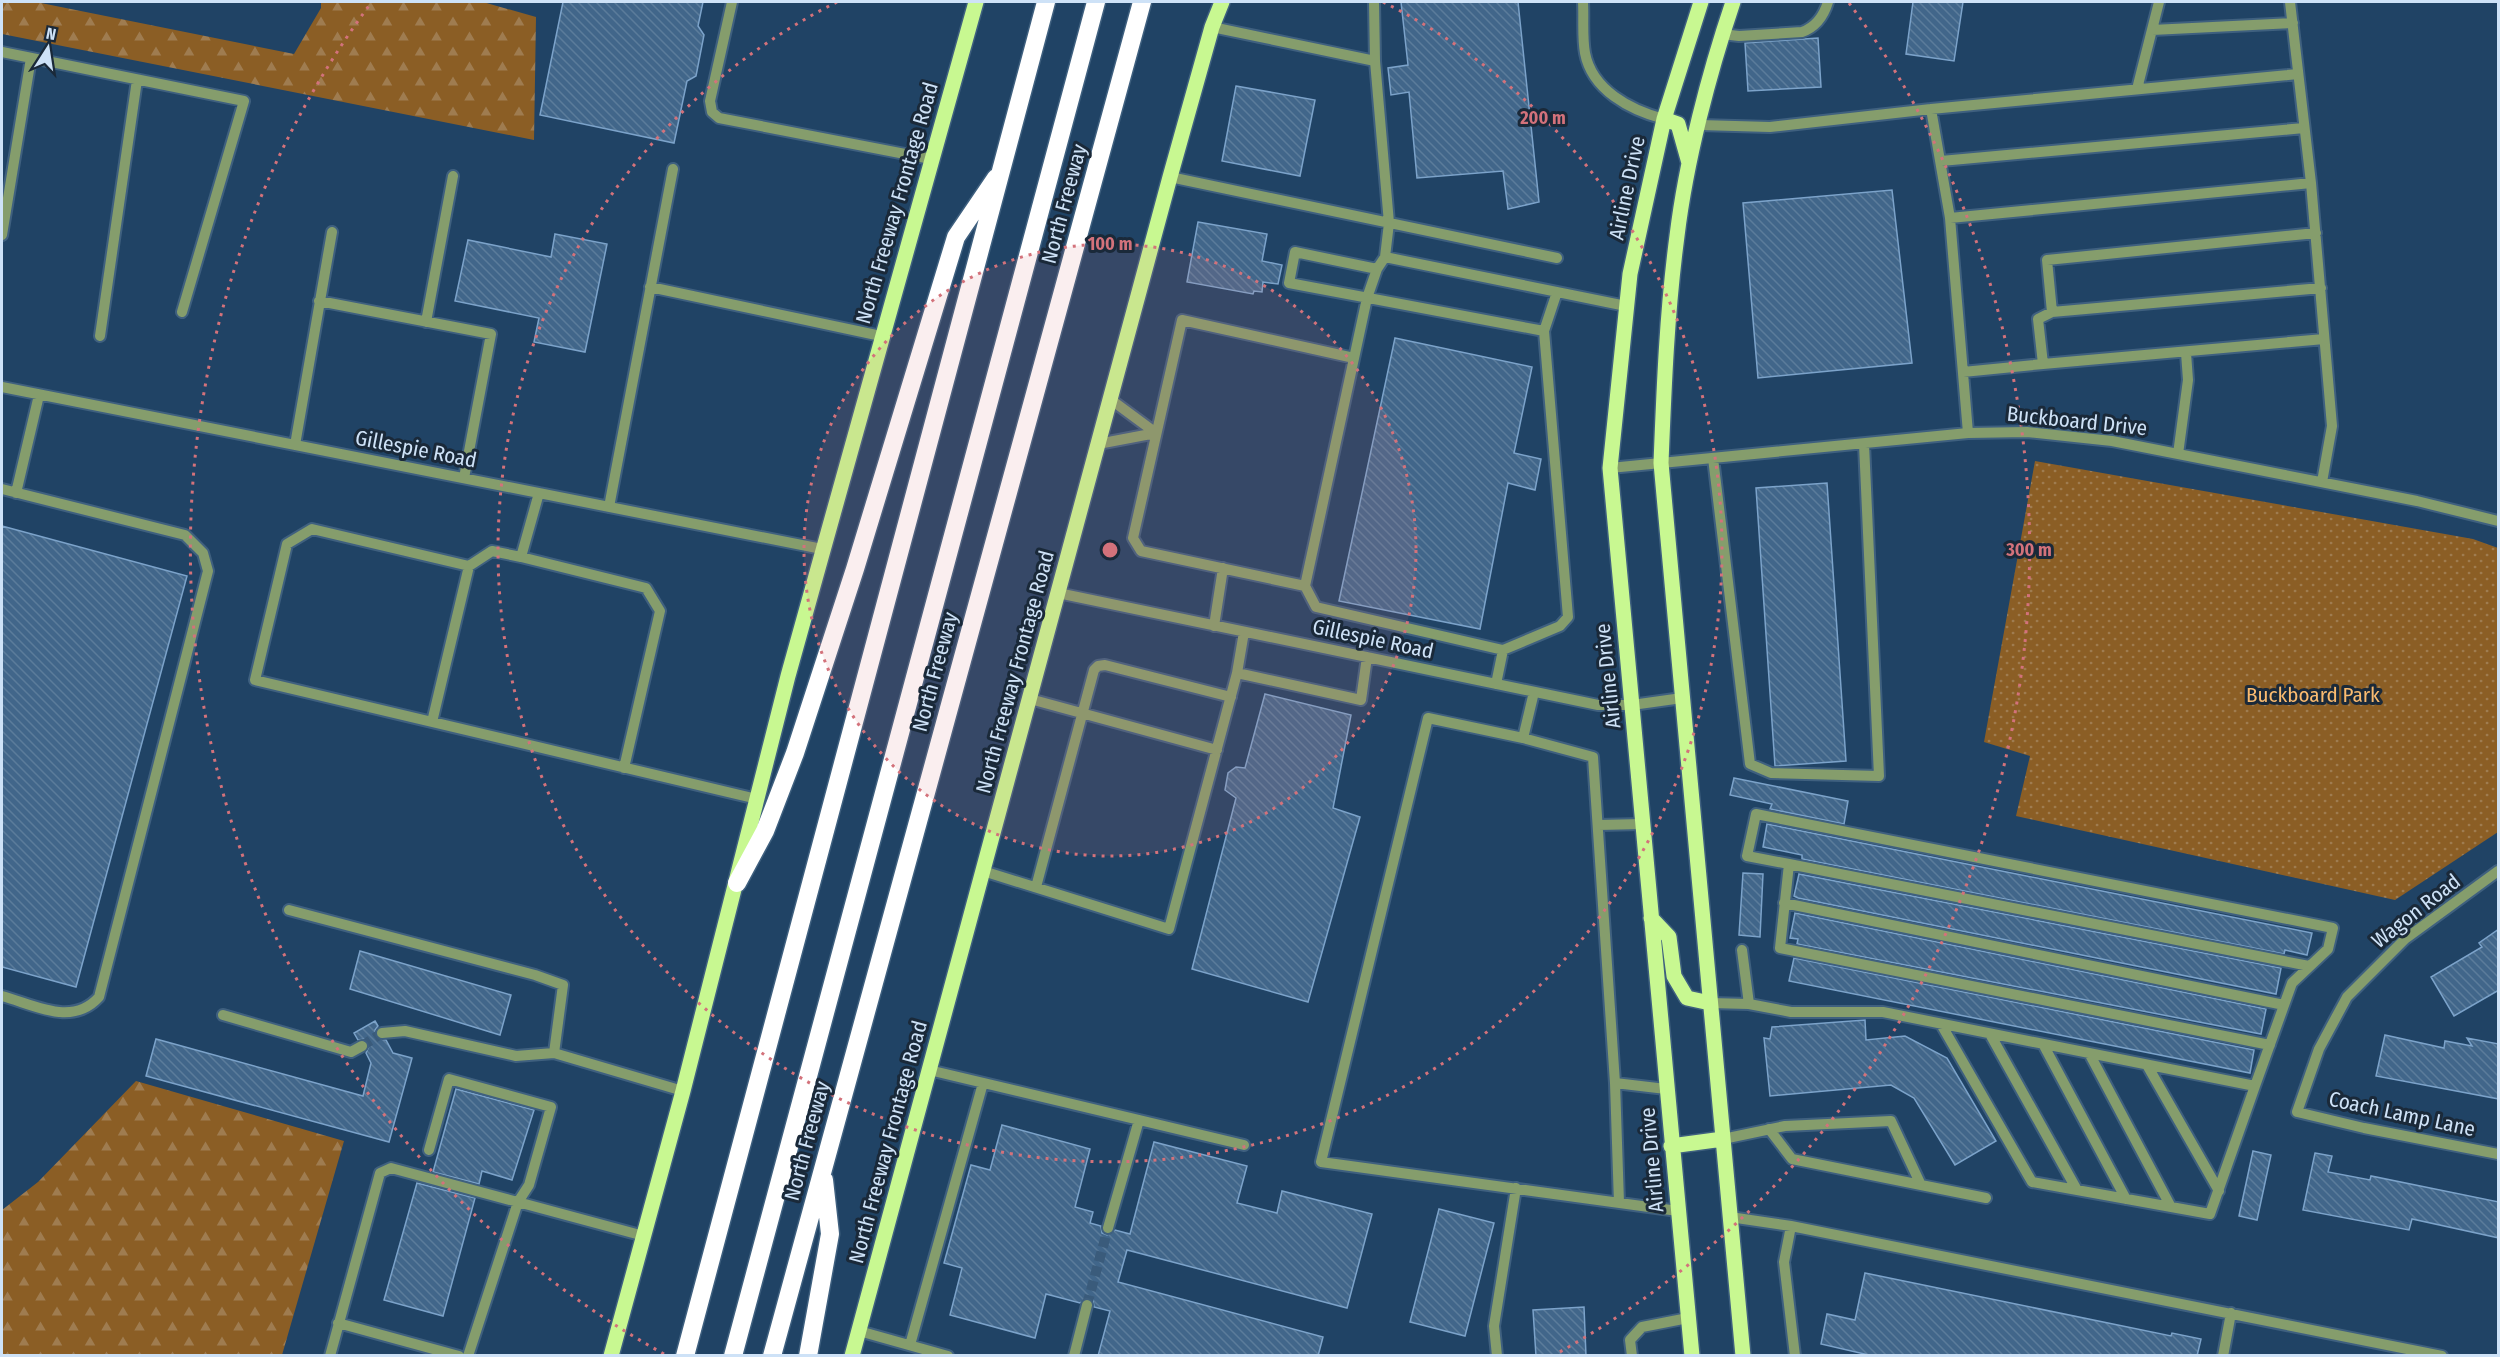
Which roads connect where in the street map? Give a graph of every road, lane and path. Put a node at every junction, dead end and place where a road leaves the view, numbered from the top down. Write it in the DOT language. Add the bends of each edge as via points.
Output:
graph roads {
  1 [pos="732,2"];
  2 [pos="975,2"];
  3 [pos="1046,2"];
  4 [pos="1096,2"];
  5 [pos="1142,2"];
  6 [pos="1222,2"];
  7 [pos="1374,2"];
  8 [pos="1583,2"];
  9 [pos="1701,2"];
  10 [pos="1733,2"];
  11 [pos="1828,2"];
  12 [pos="2159,2"];
  13 [pos="2290,2"];
  14 [pos="2293,23"];
  15 [pos="1212,27"];
  16 [pos="2152,30"];
  17 [pos="1722,34"];
  18 [pos="2,52"];
  19 [pos="31,58"];
  20 [pos="1375,62"];
  21 [pos="2298,74"];
  22 [pos="137,80"];
  23 [pos="2137,89"];
  24 [pos="1931,109"];
  25 [pos="1664,119"];
  26 [pos="1700,125"];
  27 [pos="2304,128"];
  28 [pos="931,159"];
  29 [pos="1941,161"];
  30 [pos="1689,166"];
  31 [pos="1004,167"];
  32 [pos="673,169"];
  33 [pos="453,176"];
  34 [pos="1170,177"];
  35 [pos="2312,183"];
  36 [pos="1950,218"];
  37 [pos="1389,223"];
  38 [pos="332,232"];
  39 [pos="2316,233"];
  40 [pos="2,235"];
  41 [pos="1385,257"];
  42 [pos="1557,258"];
  43 [pos="1377,269"];
  44 [pos="650,288"];
  45 [pos="2320,288"];
  46 [pos="1557,292"];
  47 [pos="1367,298"];
  48 [pos="319,301"];
  49 [pos="1626,306"];
  50 [pos="182,312"];
  51 [pos="2052,312"];
  52 [pos="426,322"];
  53 [pos="1544,331"];
  54 [pos="100,336"];
  55 [pos="881,336"];
  56 [pos="2324,339"];
  57 [pos="2186,353"];
  58 [pos="1354,358"];
  59 [pos="2043,364"];
  60 [pos="1963,372"];
  61 [pos="2,387"];
  62 [pos="39,394"];
  63 [pos="1110,399"];
  64 [pos="1156,433"];
  65 [pos="1968,433"];
  66 [pos="1098,444"];
  67 [pos="1864,444"];
  68 [pos="295,445"];
  69 [pos="2178,454"];
  70 [pos="1713,458"];
  71 [pos="1661,463"];
  72 [pos="1610,468"];
  73 [pos="464,478"];
  74 [pos="2322,482"];
  75 [pos="2,489"];
  76 [pos="16,493"];
  77 [pos="539,493"];
  78 [pos="609,507"];
  79 [pos="2499,521"];
  80 [pos="822,549"];
  81 [pos="521,557"];
  82 [pos="469,566"];
  83 [pos="1223,568"];
  84 [pos="1305,586"];
  85 [pos="1058,593"];
  86 [pos="1214,626"];
  87 [pos="1244,632"];
  88 [pos="1503,650"];
  89 [pos="1367,657"];
  90 [pos="1237,674"];
  91 [pos="1496,684"];
  92 [pos="1534,692"];
  93 [pos="1231,697"];
  94 [pos="1682,698"];
  95 [pos="1030,699"];
  96 [pos="1632,705"];
  97 [pos="1083,714"];
  98 [pos="432,722"];
  99 [pos="1522,738"];
  100 [pos="1217,750"];
  101 [pos="624,768"];
  102 [pos="757,800"];
  103 [pos="1642,824"];
  104 [pos="1598,825"];
  105 [pos="1789,864"];
  106 [pos="983,871"];
  107 [pos="2499,871"];
  108 [pos="737,883"];
  109 [pos="1036,887"];
  110 [pos="1785,903"];
  111 [pos="289,910"];
  112 [pos="1651,918"];
  113 [pos="1742,951"];
  114 [pos="2309,966"];
  115 [pos="2,996"];
  116 [pos="1710,1003"];
  117 [pos="1749,1004"];
  118 [pos="2284,1005"];
  119 [pos="223,1016"];
  120 [pos="1941,1024"];
  121 [pos="382,1033"];
  122 [pos="1990,1034"];
  123 [pos="2043,1044"];
  124 [pos="2270,1045"];
  125 [pos="362,1046"];
  126 [pos="554,1053"];
  127 [pos="2089,1053"];
  128 [pos="2147,1065"];
  129 [pos="929,1070"];
  130 [pos="983,1083"];
  131 [pos="1615,1083"];
  132 [pos="2255,1086"];
  133 [pos="1666,1089"];
  134 [pos="683,1091"];
  135 [pos="2297,1112"];
  136 [pos="1139,1120"];
  137 [pos="1768,1129"];
  138 [pos="1723,1139"];
  139 [pos="1244,1145"];
  140 [pos="1671,1146"];
  141 [pos="429,1150"];
  142 [pos="2499,1154"];
  143 [pos="823,1168"];
  144 [pos="1921,1185"];
  145 [pos="1516,1188"];
  146 [pos="2077,1190"];
  147 [pos="2219,1191"];
  148 [pos="1986,1198"];
  149 [pos="2126,1199"];
  150 [pos="518,1202"];
  151 [pos="1619,1203"];
  152 [pos="2171,1207"];
  153 [pos="1678,1211"];
  154 [pos="1730,1217"];
  155 [pos="1791,1226"];
  156 [pos="1108,1228"];
  157 [pos="644,1236"];
  158 [pos="1087,1305"];
  159 [pos="2231,1313"];
  160 [pos="1689,1318"];
  161 [pos="338,1323"];
  162 [pos="859,1331"];
  163 [pos="910,1345"];
  164 [pos="330,1356"];
  165 [pos="459,1356"];
  166 [pos="468,1356"];
  167 [pos="611,1356"];
  168 [pos="685,1356"];
  169 [pos="733,1356"];
  170 [pos="772,1356"];
  171 [pos="807,1356"];
  172 [pos="852,1356"];
  173 [pos="948,1356"];
  174 [pos="1074,1356"];
  175 [pos="1497,1356"];
  176 [pos="1632,1356"];
  177 [pos="1692,1356"];
  178 [pos="1743,1356"];
  179 [pos="1795,1356"];
  180 [pos="2223,1356"];
  181 [pos="2442,1356"];
  1 -- 28 [label="street" via="710,100 712,112 719,118"];
  2 -- 28 [label="main road, North Freeway Frontage Road"];
  3 -- 31 [label="highway"];
  4 -- 169 [label="highway, North Freeway"];
  5 -- 143 [label="highway, North Freeway"];
  6 -- 15 [label="main road, North Freeway Frontage Road"];
  7 -- 20 [label="street"];
  8 -- 25 [label="street" via="1585,54 1595,79 1612,96"];
  9 -- 25 [label="main road, Airline Drive"];
  10 -- 17 [label="main road"];
  11 -- 17 [label="street" via="1818,20 1802,32"];
  12 -- 16 [label="street"];
  13 -- 14 [label="street"];
  14 -- 16 [label="street"];
  14 -- 21 [label="street"];
  15 -- 20 [label="street"];
  15 -- 34 [label="main road, North Freeway Frontage Road"];
  16 -- 23 [label="street"];
  17 -- 26 [label="main road"];
  18 -- 19 [label="street"];
  19 -- 22 [label="street"];
  19 -- 40 [label="street"];
  20 -- 37 [label="street"];
  21 -- 23 [label="street"];
  21 -- 27 [label="street"];
  22 -- 50 [label="street" via="244,101"];
  22 -- 54 [label="street"];
  23 -- 24 [label="street"];
  24 -- 26 [label="street" via="1770,127"];
  24 -- 29 [label="street"];
  25 -- 30 [label="main road" via="1678,124"];
  25 -- 49 [label="main road, Airline Drive"];
  26 -- 30 [label="main road"];
  27 -- 29 [label="street"];
  27 -- 35 [label="street"];
  28 -- 55 [label="main road, North Freeway Frontage Road"];
  29 -- 36 [label="street"];
  30 -- 71 [label="main road" via="1676,246 1665,359"];
  31 -- 108 [label="highway" via="956,237 795,753 765,831"];
  31 -- 168 [label="highway"];
  32 -- 44 [label="street"];
  33 -- 52 [label="street"];
  34 -- 37 [label="street"];
  34 -- 63 [label="main road, North Freeway Frontage Road"];
  35 -- 36 [label="street"];
  35 -- 39 [label="street"];
  36 -- 60 [label="street"];
  37 -- 41 [label="street"];
  37 -- 42 [label="street"];
  38 -- 48 [label="street"];
  39 -- 45 [label="street"];
  39 -- 51 [label="street" via="2047,260"];
  41 -- 43 [label="street"];
  41 -- 46 [label="street"];
  43 -- 47 [label="street"];
  43 -- 47 [label="street" via="1295,252 1289,283"];
  44 -- 55 [label="street"];
  44 -- 78 [label="street"];
  45 -- 51 [label="street"];
  45 -- 56 [label="street"];
  46 -- 49 [label="street"];
  46 -- 53 [label="street"];
  47 -- 53 [label="street"];
  47 -- 58 [label="street"];
  48 -- 52 [label="street"];
  48 -- 68 [label="street"];
  49 -- 72 [label="main road, Airline Drive"];
  51 -- 59 [label="street" via="2038,319"];
  52 -- 73 [label="street" via="491,334"];
  53 -- 88 [label="street" via="1568,616 1560,626"];
  55 -- 80 [label="main road, North Freeway Frontage Road"];
  56 -- 57 [label="street"];
  56 -- 74 [label="street" via="2332,426"];
  57 -- 59 [label="street"];
  57 -- 69 [label="street" via="2188,380"];
  58 -- 64 [label="street" via="1182,320"];
  58 -- 84 [label="street"];
  59 -- 60 [label="street"];
  60 -- 65 [label="street"];
  61 -- 62 [label="street, Gillespie Road"];
  62 -- 68 [label="street, Gillespie Road"];
  62 -- 76 [label="street"];
  63 -- 64 [label="street"];
  63 -- 66 [label="main road, North Freeway Frontage Road"];
  64 -- 66 [label="street"];
  64 -- 83 [label="street" via="1134,538 1136,546 1141,551"];
  65 -- 67 [label="street, Buckboard Drive"];
  65 -- 69 [label="street, Buckboard Drive" via="2027,432 2112,441"];
  66 -- 85 [label="main road, North Freeway Frontage Road"];
  67 -- 70 [label="street, Buckboard Drive"];
  67 -- 70 [label="street" via="1879,776 1771,773 1750,764"];
  68 -- 73 [label="street, Gillespie Road"];
  69 -- 74 [label="street, Buckboard Drive"];
  70 -- 71 [label="street, Buckboard Drive"];
  71 -- 72 [label="street, Buckboard Drive"];
  71 -- 94 [label="main road"];
  72 -- 96 [label="main road, Airline Drive"];
  73 -- 77 [label="street, Gillespie Road"];
  74 -- 79 [label="street, Buckboard Drive"];
  75 -- 76 [label="street"];
  76 -- 115 [label="street" via="185,534 203,553 208,571 99,997 83,1011 68,1015"];
  77 -- 78 [label="street, Gillespie Road"];
  77 -- 81 [label="street"];
  78 -- 80 [label="street, Gillespie Road"];
  80 -- 102 [label="main road, North Freeway Frontage Road"];
  81 -- 82 [label="street" via="492,551"];
  81 -- 101 [label="street" via="646,588 660,611"];
  82 -- 98 [label="street"];
  82 -- 98 [label="street" via="312,529 286,544 255,680"];
  83 -- 84 [label="street"];
  83 -- 86 [label="street"];
  84 -- 88 [label="street" via="1317,607"];
  85 -- 86 [label="street, Gillespie Road"];
  85 -- 95 [label="main road, North Freeway Frontage Road"];
  86 -- 87 [label="street, Gillespie Road"];
  87 -- 89 [label="street, Gillespie Road"];
  87 -- 90 [label="street"];
  88 -- 91 [label="street"];
  89 -- 90 [label="street" via="1361,700"];
  89 -- 91 [label="street, Gillespie Road"];
  90 -- 93 [label="street"];
  91 -- 92 [label="street, Gillespie Road"];
  92 -- 96 [label="street, Gillespie Road" via="1599,705"];
  92 -- 99 [label="street"];
  93 -- 97 [label="street" via="1106,665 1094,670"];
  93 -- 100 [label="street"];
  94 -- 96 [label="street, Gillespie Road"];
  94 -- 116 [label="main road"];
  95 -- 97 [label="street"];
  95 -- 106 [label="main road, North Freeway Frontage Road"];
  96 -- 103 [label="main road, Airline Drive"];
  97 -- 100 [label="street"];
  97 -- 109 [label="street"];
  98 -- 101 [label="street"];
  99 -- 104 [label="street" via="1593,757"];
  99 -- 145 [label="street" via="1428,718 1322,1162"];
  100 -- 109 [label="street" via="1169,929"];
  101 -- 102 [label="street"];
  102 -- 108 [label="main road, North Freeway Frontage Road"];
  103 -- 104 [label="street"];
  103 -- 112 [label="main road, Airline Drive"];
  104 -- 131 [label="street"];
  105 -- 110 [label="street"];
  105 -- 114 [label="street"];
  105 -- 114 [label="street" via="1747,856 1756,814 2333,927 2328,949"];
  106 -- 109 [label="street"];
  106 -- 129 [label="main road, North Freeway Frontage Road"];
  107 -- 135 [label="street, Wagon Road" via="2405,939 2347,998 2319,1049"];
  108 -- 134 [label="main road, North Freeway Frontage Road"];
  110 -- 118 [label="street"];
  110 -- 124 [label="street" via="1780,948"];
  111 -- 126 [label="street" via="563,985"];
  112 -- 116 [label="main road" via="1669,937 1674,976 1687,998"];
  112 -- 133 [label="main road, Airline Drive"];
  113 -- 117 [label="street"];
  114 -- 118 [label="street" via="2292,983"];
  116 -- 117 [label="street"];
  116 -- 138 [label="main road"];
  117 -- 120 [label="street" via="1791,1012 1883,1012"];
  118 -- 124 [label="street"];
  119 -- 125 [label="street" via="351,1052"];
  120 -- 122 [label="street"];
  120 -- 146 [label="street" via="2032,1182"];
  121 -- 126 [label="street" via="405,1031 516,1056"];
  122 -- 123 [label="street"];
  122 -- 146 [label="street"];
  123 -- 127 [label="street"];
  123 -- 149 [label="street"];
  124 -- 132 [label="street"];
  126 -- 134 [label="street"];
  127 -- 128 [label="street"];
  127 -- 152 [label="street"];
  128 -- 132 [label="street"];
  128 -- 147 [label="street"];
  129 -- 130 [label="street"];
  129 -- 162 [label="main road, North Freeway Frontage Road"];
  130 -- 136 [label="street"];
  130 -- 163 [label="street"];
  131 -- 133 [label="street"];
  131 -- 151 [label="street"];
  132 -- 147 [label="street"];
  133 -- 140 [label="main road, Airline Drive"];
  134 -- 157 [label="main road, North Freeway Frontage Road"];
  135 -- 142 [label="street, Coach Lamp Lane"];
  136 -- 139 [label="street"];
  136 -- 156 [label="street"];
  137 -- 138 [label="street"];
  137 -- 144 [label="street" via="1792,1159"];
  137 -- 144 [label="street" via="1891,1121"];
  138 -- 140 [label="main road"];
  138 -- 154 [label="main road"];
  140 -- 153 [label="main road, Airline Drive"];
  141 -- 150 [label="street" via="449,1079 551,1107 529,1185"];
  143 -- 170 [label="highway, North Freeway"];
  143 -- 171 [label="highway" via="830,1234"];
  144 -- 148 [label="street"];
  145 -- 151 [label="street"];
  145 -- 175 [label="street" via="1494,1326"];
  146 -- 149 [label="street"];
  147 -- 152 [label="street" via="2210,1214"];
  149 -- 152 [label="street"];
  150 -- 157 [label="street"];
  150 -- 161 [label="street" via="391,1168 380,1173"];
  150 -- 166 [label="street"];
  151 -- 153 [label="street"];
  153 -- 160 [label="main road, Airline Drive"];
  154 -- 155 [label="street"];
  154 -- 178 [label="main road"];
  155 -- 159 [label="street"];
  155 -- 179 [label="street" via="1784,1262"];
  157 -- 167 [label="main road, North Freeway Frontage Road"];
  158 -- 174 [label="street"];
  159 -- 180 [label="street"];
  159 -- 181 [label="street"];
  160 -- 176 [label="street" via="1642,1327 1630,1340"];
  160 -- 177 [label="main road, Airline Drive"];
  161 -- 164 [label="street"];
  161 -- 165 [label="street"];
  162 -- 163 [label="street"];
  162 -- 172 [label="main road, North Freeway Frontage Road"];
  163 -- 173 [label="street"];
}
